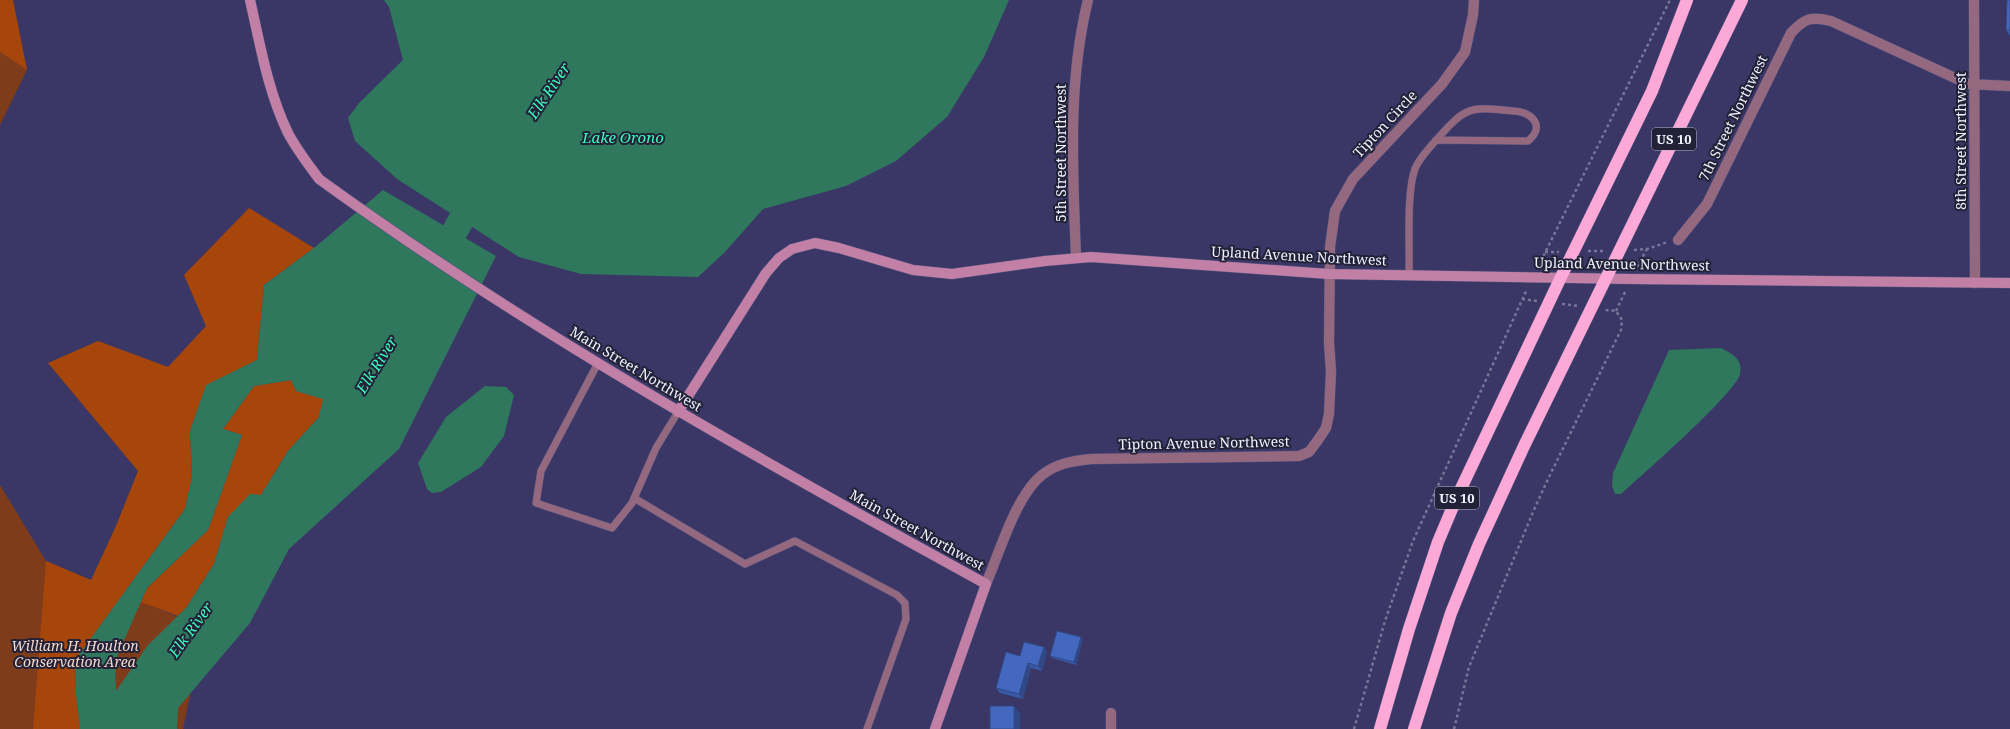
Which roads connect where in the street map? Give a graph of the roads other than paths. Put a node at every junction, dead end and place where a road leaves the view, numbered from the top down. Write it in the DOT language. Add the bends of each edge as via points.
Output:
graph roads {
  1 [pos="250,0"];
  2 [pos="1088,0"];
  3 [pos="1474,0"];
  4 [pos="1687,0"];
  5 [pos="1742,0"];
  6 [pos="1974,0"];
  7 [pos="1975,85"];
  8 [pos="2010,86"];
  9 [pos="1436,140"];
  10 [pos="1678,240"];
  11 [pos="1076,258"];
  12 [pos="1329,274"];
  13 [pos="1409,276"];
  14 [pos="1561,277"];
  15 [pos="1606,279"];
  16 [pos="1975,283"];
  17 [pos="2010,283"];
  18 [pos="598,362"];
  19 [pos="678,412"];
  20 [pos="634,498"];
  21 [pos="986,584"];
  22 [pos="1111,713"];
  23 [pos="866,729"];
  24 [pos="935,729"];
  25 [pos="1111,729"];
  26 [pos="1380,729"];
  27 [pos="1414,729"];
  1 -- 18 [label="street, Main Street Northwest" via="277,104 288,133 302,158 319,179 503,303"];
  2 -- 11 [label="street, 5th Street Northwest" via="1082,26 1073,104"];
  3 -- 12 [label="street, Tipton Circle" via="1465,52 1442,84 1353,179 1343,194 1335,211"];
  4 -- 14 [label="highway, US 10" via="1652,91"];
  5 -- 15 [label="highway, US 10"];
  6 -- 7 [label="street, 8th Street Northwest"];
  7 -- 8 [label="street"];
  7 -- 10 [label="street, 7th Street Northwest" via="1831,21 1807,19 1791,33 1707,204"];
  7 -- 16 [label="street, 8th Street Northwest"];
  9 -- 9 [label="lane" via="1466,111 1487,108 1517,111 1534,119 1537,126 1536,135 1528,141"];
  9 -- 13 [label="lane" via="1415,167 1411,185"];
  11 -- 12 [label="street, Upland Avenue Northwest" via="1114,258"];
  11 -- 19 [label="street, Upland Avenue Northwest" via="952,274 914,270 815,243 792,249 779,258 753,292"];
  12 -- 13 [label="street, Upland Avenue Northwest"];
  12 -- 21 [label="street, Tipton Avenue Northwest" via="1329,414 1326,428 1309,452 1299,456 1091,459 1056,466 1031,486 1022,500"];
  13 -- 14 [label="street, Upland Avenue Northwest"];
  14 -- 15 [label="street, Upland Avenue Northwest"];
  14 -- 26 [label="highway, US 10" via="1438,542"];
  15 -- 16 [label="street, Upland Avenue Northwest"];
  15 -- 27 [label="highway, US 10" via="1524,446 1464,579 1436,655"];
  16 -- 17 [label="street, Upland Avenue Northwest"];
  18 -- 19 [label="street, Main Street Northwest"];
  18 -- 20 [label="lane" via="541,471 536,503 612,528"];
  19 -- 20 [label="lane" via="656,448"];
  19 -- 21 [label="street, Main Street Northwest"];
  20 -- 23 [label="lane" via="745,564 795,541 897,595 905,603 906,619"];
  21 -- 24 [label="street, Main Street Northwest"];
  22 -- 25 [label="street"];
}
